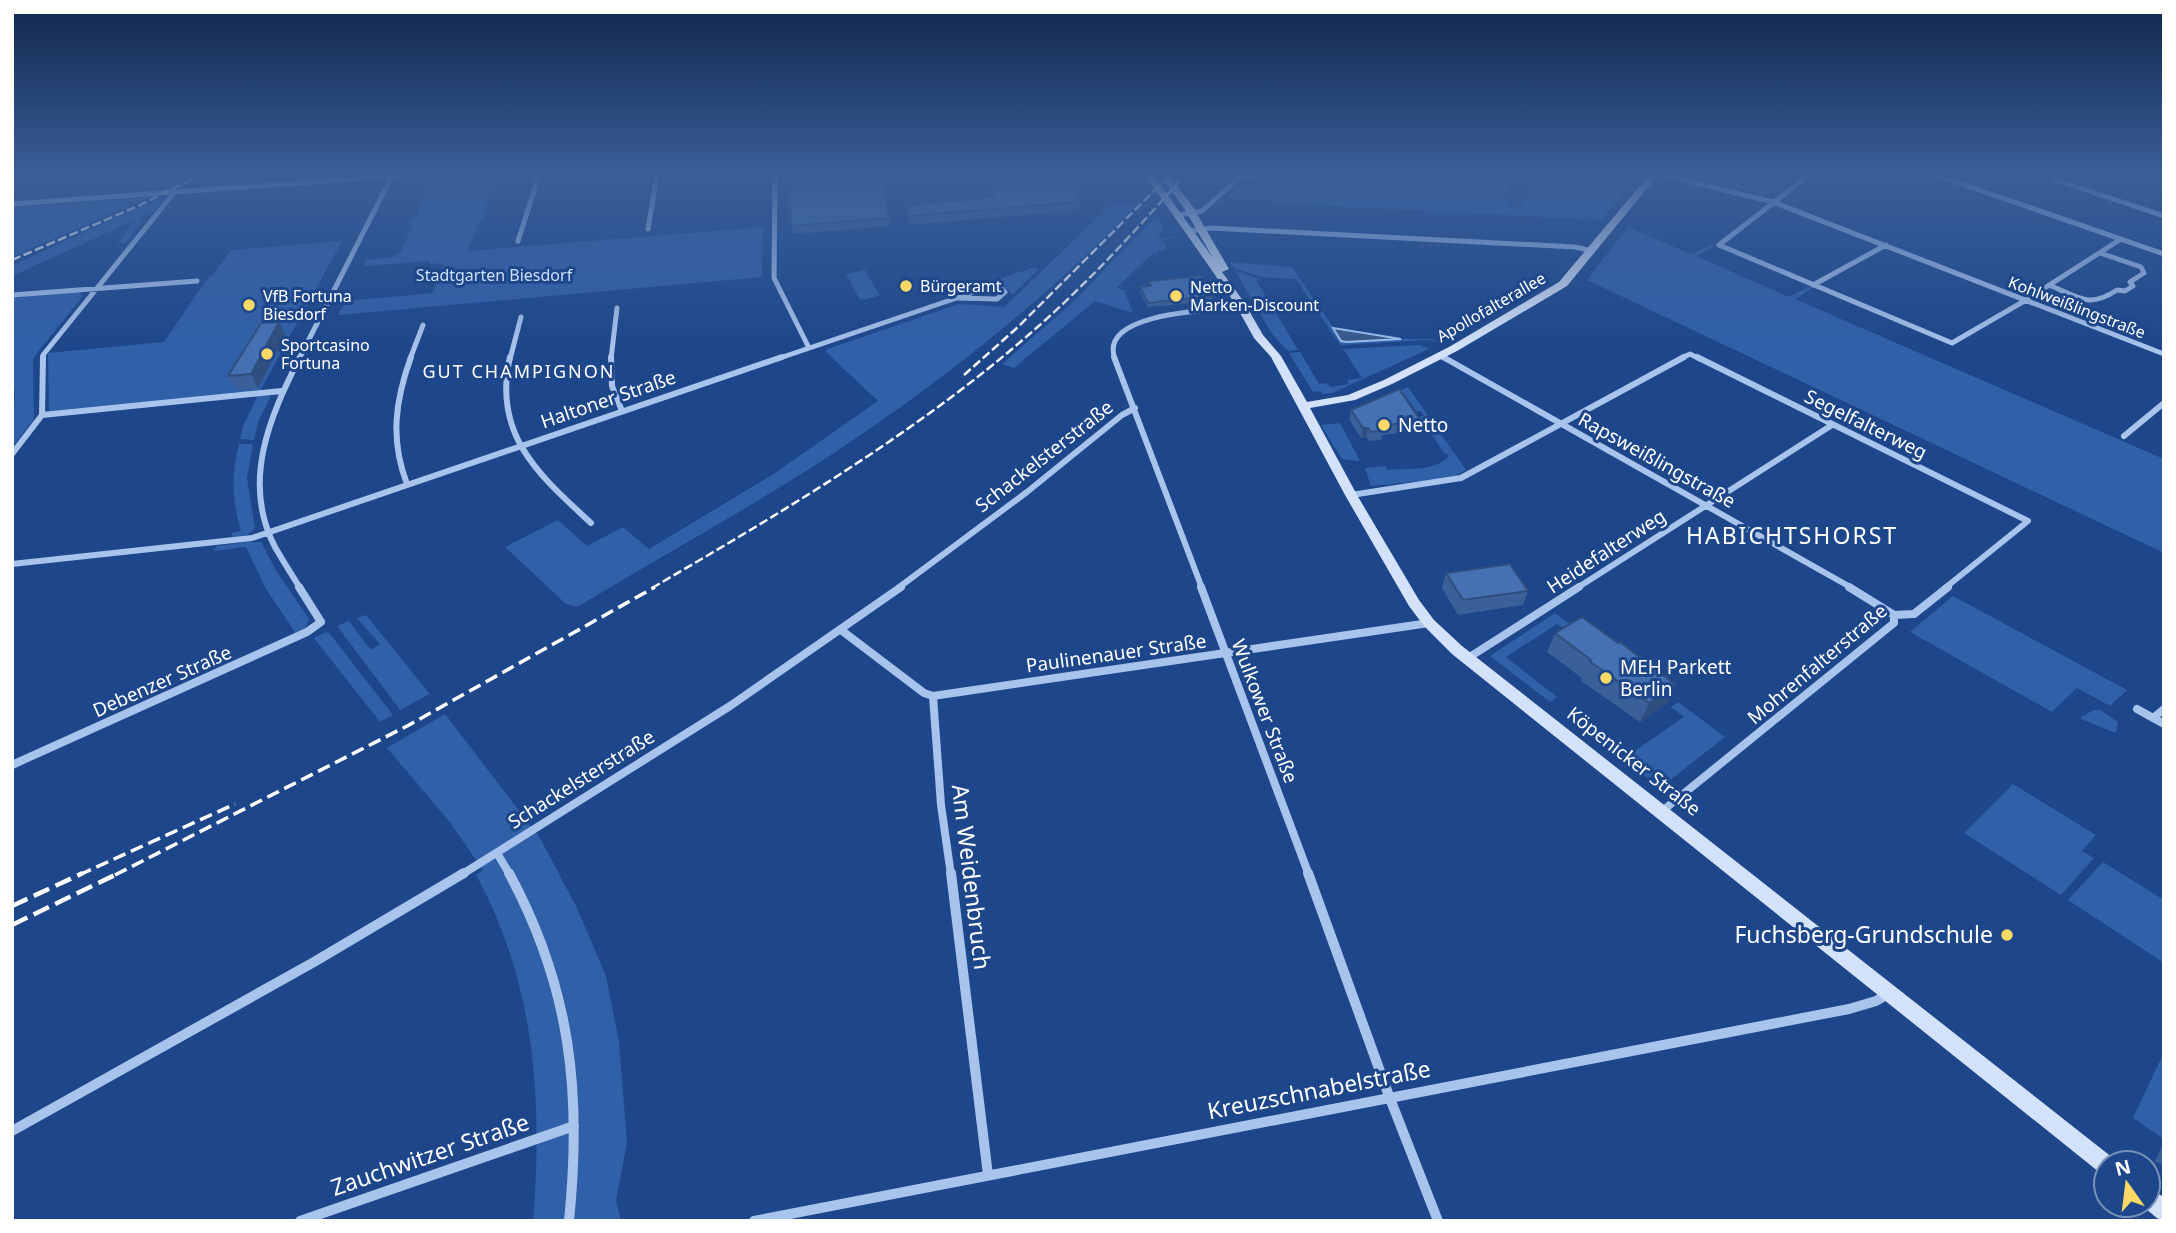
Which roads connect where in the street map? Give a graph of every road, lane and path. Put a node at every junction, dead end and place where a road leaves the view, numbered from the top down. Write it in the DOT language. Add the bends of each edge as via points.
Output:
graph roads {
  1 [pos="141,233"];
  2 [pos="363,233"];
  3 [pos="521,233"];
  4 [pos="774,233"];
  5 [pos="1192,233"];
  6 [pos="1203,233"];
  7 [pos="1275,233"];
  8 [pos="1607,233"];
  9 [pos="1735,233"];
  10 [pos="1853,233"];
  11 [pos="2102,233"];
  12 [pos="2121,239"];
  13 [pos="518,241"];
  14 [pos="1886,245"];
  15 [pos="1592,251"];
  16 [pos="2100,253"];
  17 [pos="2164,254"];
  18 [pos="197,281"];
  19 [pos="1813,285"];
  20 [pos="2049,285"];
  21 [pos="94,290"];
  22 [pos="12,295"];
  23 [pos="957,298"];
  24 [pos="2026,300"];
  25 [pos="1241,305"];
  26 [pos="617,308"];
  27 [pos="521,317"];
  28 [pos="423,325"];
  29 [pos="809,348"];
  30 [pos="2164,354"];
  31 [pos="1440,356"];
  32 [pos="282,391"];
  33 [pos="2164,403"];
  34 [pos="1304,407"];
  35 [pos="1135,408"];
  36 [pos="622,411"];
  37 [pos="42,415"];
  38 [pos="1560,424"];
  39 [pos="1832,425"];
  40 [pos="2124,436"];
  41 [pos="519,446"];
  42 [pos="12,454"];
  43 [pos="407,484"];
  44 [pos="1351,495"];
  45 [pos="1706,506"];
  46 [pos="2028,522"];
  47 [pos="592,523"];
  48 [pos="270,531"];
  49 [pos="12,564"];
  50 [pos="1894,615"];
  51 [pos="1429,623"];
  52 [pos="841,630"];
  53 [pos="1224,653"];
  54 [pos="1468,658"];
  55 [pos="933,696"];
  56 [pos="2137,709"];
  57 [pos="2164,709"];
  58 [pos="2153,718"];
  59 [pos="2164,724"];
  60 [pos="12,765"];
  61 [pos="1661,812"];
  62 [pos="497,853"];
  63 [pos="1890,993"];
  64 [pos="1389,1096"];
  65 [pos="574,1126"];
  66 [pos="12,1131"];
  67 [pos="2092,1154"];
  68 [pos="988,1175"];
  69 [pos="300,1221"];
  70 [pos="569,1221"];
  71 [pos="754,1221"];
  72 [pos="1438,1221"];
  1 -- 21 [label="street"];
  2 -- 32 [label="street"];
  3 -- 13 [label="street"];
  4 -- 29 [label="street" via="774,278"];
  5 -- 25 [label="main road, Köpenicker Straße"];
  6 -- 25 [label="main road, Köpenicker Straße"];
  7 -- 15 [label="street"];
  8 -- 15 [label="main road, Apollofalterallee"];
  9 -- 19 [label="street" via="1720,245"];
  10 -- 14 [label="street, Kohlweißlingstraße"];
  11 -- 12 [label="street"];
  12 -- 16 [label="street"];
  12 -- 17 [label="street"];
  14 -- 19 [label="street"];
  14 -- 24 [label="street, Kohlweißlingstraße"];
  15 -- 31 [label="main road, Apollofalterallee" via="1563,284"];
  16 -- 20 [label="street"];
  16 -- 20 [label="street" via="2141,267 2144,273 2130,282 2133,286 2091,302"];
  18 -- 21 [label="street"];
  19 -- 24 [label="street" via="1952,343"];
  20 -- 24 [label="street"];
  21 -- 22 [label="street"];
  21 -- 37 [label="street" via="43,355"];
  23 -- 23 [label="street, Haltoner Straße" via="992,287 1005,292 997,299"];
  23 -- 29 [label="street, Haltoner Straße"];
  24 -- 30 [label="street, Kohlweißlingstraße"];
  25 -- 34 [label="main road, Köpenicker Straße"];
  25 -- 35 [label="street, Wulkower Straße" via="1142,320 1121,334 1112,351"];
  26 -- 36 [label="street" via="610,370"];
  27 -- 41 [label="street" via="505,390 506,410"];
  28 -- 43 [label="street" via="395,411 397,453"];
  29 -- 36 [label="street, Haltoner Straße"];
  31 -- 34 [label="main road, Apollofalterallee" via="1351,398"];
  31 -- 38 [label="street, Rapsweißlingstraße"];
  32 -- 37 [label="street"];
  32 -- 48 [label="street" via="261,454 263,514"];
  33 -- 40 [label="street"];
  34 -- 44 [label="main road, Köpenicker Straße"];
  35 -- 52 [label="street, Schackelsterstraße"];
  35 -- 53 [label="street, Wulkower Straße"];
  36 -- 41 [label="street, Haltoner Straße"];
  37 -- 42 [label="street"];
  38 -- 39 [label="street, Segelfalterweg" via="1690,354"];
  38 -- 44 [label="street" via="1461,478"];
  38 -- 45 [label="street, Rapsweißlingstraße"];
  39 -- 45 [label="street, Heidefalterweg"];
  39 -- 46 [label="street, Segelfalterweg"];
  41 -- 43 [label="street, Haltoner Straße"];
  41 -- 47 [label="street" via="536,470"];
  43 -- 48 [label="street, Haltoner Straße"];
  44 -- 51 [label="main road, Köpenicker Straße"];
  45 -- 50 [label="street, Rapsweißlingstraße"];
  45 -- 54 [label="street, Heidefalterweg"];
  46 -- 50 [label="street, Mohrenfalterstraße" via="1913,614"];
  48 -- 49 [label="street, Haltoner Straße" via="252,538"];
  48 -- 60 [label="street, Debenzer Straße" via="321,622 295,638"];
  50 -- 61 [label="street, Mohrenfalterstraße" via="1894,623"];
  51 -- 53 [label="street, Paulinenauer Straße"];
  51 -- 54 [label="main road, Köpenicker Straße"];
  52 -- 55 [label="street"];
  52 -- 62 [label="street, Schackelsterstraße"];
  53 -- 55 [label="street, Paulinenauer Straße"];
  53 -- 64 [label="street, Wulkower Straße"];
  54 -- 61 [label="main road, Köpenicker Straße"];
  55 -- 68 [label="street, Am Weidenbruch" via="941,805"];
  56 -- 58 [label="street"];
  57 -- 58 [label="street"];
  58 -- 59 [label="street"];
  61 -- 63 [label="main road, Köpenicker Straße"];
  62 -- 65 [label="street" via="531,919 560,1002 572,1061"];
  62 -- 66 [label="street, Schackelsterstraße"];
  63 -- 64 [label="street, Kreuzschnabelstraße" via="1849,1009"];
  63 -- 67 [label="main road, Köpenicker Straße"];
  64 -- 68 [label="street, Kreuzschnabelstraße"];
  64 -- 72 [label="street, Wulkower Straße"];
  65 -- 69 [label="street, Zauchwitzer Straße"];
  65 -- 70 [label="street"];
  68 -- 71 [label="street, Kreuzschnabelstraße"];
}
